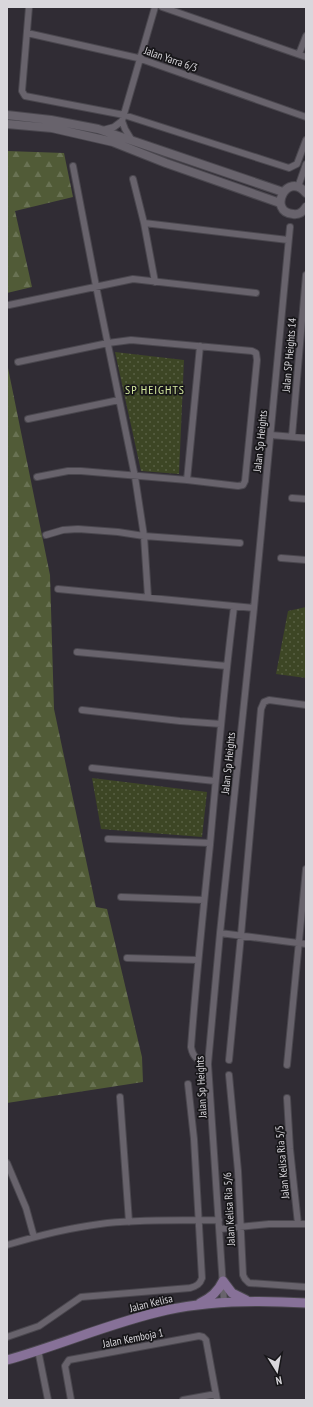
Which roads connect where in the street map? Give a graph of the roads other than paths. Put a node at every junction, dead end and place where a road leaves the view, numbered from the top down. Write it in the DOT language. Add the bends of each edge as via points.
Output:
graph roads {
  1 [pos="29,7"];
  2 [pos="155,7"];
  3 [pos="162,7"];
  4 [pos="27,33"];
  5 [pos="306,36"];
  6 [pos="299,54"];
  7 [pos="306,57"];
  8 [pos="140,59"];
  9 [pos="7,115"];
  10 [pos="306,117"];
  11 [pos="123,118"];
  12 [pos="7,124"];
  13 [pos="103,130"];
  14 [pos="131,139"];
  15 [pos="306,140"];
  16 [pos="306,164"];
  17 [pos="73,166"];
  18 [pos="133,179"];
  19 [pos="298,187"];
  20 [pos="283,192"];
  21 [pos="306,193"];
  22 [pos="280,203"];
  23 [pos="306,209"];
  24 [pos="144,223"];
  25 [pos="290,227"];
  26 [pos="288,240"];
  27 [pos="306,275"];
  28 [pos="154,282"];
  29 [pos="96,286"];
  30 [pos="256,293"];
  31 [pos="8,305"];
  32 [pos="108,343"];
  33 [pos="200,346"];
  34 [pos="18,362"];
  35 [pos="119,400"];
  36 [pos="28,419"];
  37 [pos="271,435"];
  38 [pos="292,436"];
  39 [pos="306,438"];
  40 [pos="37,477"];
  41 [pos="135,477"];
  42 [pos="187,480"];
  43 [pos="292,498"];
  44 [pos="306,499"];
  45 [pos="46,535"];
  46 [pos="144,536"];
  47 [pos="240,543"];
  48 [pos="281,558"];
  49 [pos="306,560"];
  50 [pos="58,590"];
  51 [pos="148,597"];
  52 [pos="234,607"];
  53 [pos="254,608"];
  54 [pos="77,652"];
  55 [pos="227,666"];
  56 [pos="306,705"];
  57 [pos="82,710"];
  58 [pos="221,724"];
  59 [pos="92,768"];
  60 [pos="215,781"];
  61 [pos="108,839"];
  62 [pos="210,843"];
  63 [pos="306,869"];
  64 [pos="305,880"];
  65 [pos="121,897"];
  66 [pos="204,900"];
  67 [pos="220,933"];
  68 [pos="241,936"];
  69 [pos="298,944"];
  70 [pos="306,944"];
  71 [pos="127,958"];
  72 [pos="198,960"];
  73 [pos="229,1060"];
  74 [pos="208,1064"];
  75 [pos="287,1065"];
  76 [pos="229,1075"];
  77 [pos="188,1084"];
  78 [pos="120,1098"];
  79 [pos="287,1098"];
  80 [pos="7,1163"];
  81 [pos="219,1220"];
  82 [pos="198,1221"];
  83 [pos="129,1222"];
  84 [pos="298,1224"];
  85 [pos="306,1224"];
  86 [pos="240,1226"];
  87 [pos="220,1229"];
  88 [pos="34,1237"];
  89 [pos="7,1245"];
  90 [pos="223,1281"];
  91 [pos="306,1287"];
  92 [pos="248,1301"];
  93 [pos="224,1302"];
  94 [pos="306,1303"];
  95 [pos="194,1305"];
  96 [pos="7,1337"];
  97 [pos="38,1350"];
  98 [pos="7,1360"];
  99 [pos="217,1397"];
  100 [pos="48,1400"];
  101 [pos="71,1400"];
  102 [pos="183,1400"];
  1 -- 4 [label="street"];
  2 -- 8 [label="street"];
  3 -- 6 [label="street"];
  4 -- 8 [label="street, Jalan Yarra 6/3"];
  4 -- 11 [label="street" via="22,91 25,96"];
  5 -- 6 [label="street"];
  6 -- 7 [label="street"];
  8 -- 10 [label="street, Jalan Yarra 6/3"];
  8 -- 11 [label="street"];
  9 -- 13 [label="street"];
  11 -- 13 [label="street" via="114,128"];
  11 -- 14 [label="street" via="124,129"];
  11 -- 15 [label="street" via="288,168 297,164"];
  12 -- 22 [label="street" via="52,128 113,142"];
  13 -- 14 [label="street"];
  14 -- 20 [label="street"];
  16 -- 19 [label="street"];
  17 -- 29 [label="street"];
  18 -- 24 [label="street"];
  19 -- 20 [label="street" via="290,187"];
  19 -- 21 [label="street"];
  20 -- 22 [label="street"];
  22 -- 23 [label="street" via="283,209 291,214 301,213"];
  24 -- 26 [label="street"];
  24 -- 28 [label="street"];
  25 -- 26 [label="street, Jalan Sp Heights"];
  26 -- 37 [label="street, Jalan Sp Heights"];
  27 -- 38 [label="street, Jalan SP Heights 14"];
  28 -- 29 [label="street" via="133,279"];
  28 -- 30 [label="street"];
  29 -- 31 [label="street"];
  29 -- 32 [label="street"];
  32 -- 33 [label="street" via="131,340"];
  32 -- 34 [label="street"];
  32 -- 35 [label="street"];
  33 -- 42 [label="street"];
  33 -- 42 [label="street" via="252,351 256,354 257,367 243,485"];
  35 -- 36 [label="street"];
  35 -- 41 [label="street"];
  37 -- 38 [label="street"];
  37 -- 53 [label="street, Jalan Sp Heights"];
  38 -- 39 [label="street"];
  40 -- 41 [label="street" via="68,471"];
  41 -- 42 [label="street"];
  41 -- 46 [label="street"];
  43 -- 44 [label="street"];
  45 -- 46 [label="street" via="78,529"];
  46 -- 47 [label="street"];
  46 -- 51 [label="street"];
  48 -- 49 [label="street"];
  50 -- 51 [label="street"];
  51 -- 52 [label="street"];
  52 -- 53 [label="street"];
  52 -- 55 [label="street"];
  53 -- 67 [label="street, Jalan Sp Heights"];
  54 -- 55 [label="street"];
  55 -- 58 [label="street"];
  56 -- 68 [label="street" via="269,700 264,702 261,709"];
  57 -- 58 [label="street"];
  58 -- 60 [label="street"];
  59 -- 60 [label="street"];
  60 -- 62 [label="street"];
  61 -- 62 [label="street"];
  62 -- 66 [label="street"];
  63 -- 64 [label="street"];
  64 -- 69 [label="street"];
  65 -- 66 [label="street"];
  66 -- 72 [label="street"];
  67 -- 68 [label="street"];
  67 -- 74 [label="street, Jalan Sp Heights"];
  68 -- 69 [label="street"];
  68 -- 73 [label="street"];
  69 -- 70 [label="street"];
  69 -- 75 [label="street"];
  71 -- 72 [label="street"];
  72 -- 74 [label="street" via="191,1047 195,1058"];
  74 -- 81 [label="street, Jalan Sp Heights"];
  76 -- 86 [label="street, Jalan Kelisa Ria 5/6" via="238,1171"];
  77 -- 82 [label="street"];
  78 -- 83 [label="street"];
  79 -- 84 [label="street, Jalan Kelisa Ria 5/5"];
  80 -- 88 [label="street" via="26,1208"];
  81 -- 82 [label="street"];
  81 -- 87 [label="street, Jalan Sp Heights"];
  82 -- 83 [label="street"];
  82 -- 96 [label="street" via="202,1278 197,1286 81,1297 39,1326"];
  83 -- 88 [label="street" via="78,1227"];
  84 -- 85 [label="street"];
  84 -- 86 [label="street"];
  86 -- 87 [label="street"];
  86 -- 91 [label="street, Jalan Kelisa Ria 5/6" via="243,1275 249,1283"];
  87 -- 90 [label="street, Jalan Sp Heights"];
  88 -- 89 [label="street"];
  90 -- 92 [label="main road" via="232,1293"];
  90 -- 93 [label="street, Jalan Sp Heights"];
  90 -- 95 [label="main road" via="213,1296"];
  92 -- 93 [label="main road, Jalan Kelisa"];
  92 -- 94 [label="main road, Jalan Kelisa"];
  93 -- 95 [label="main road, Jalan Kelisa"];
  95 -- 97 [label="main road, Jalan Kelisa" via="146,1315"];
  97 -- 98 [label="main road, Jalan Kelisa"];
  97 -- 100 [label="street"];
  99 -- 101 [label="street, Jalan Kemboja 1" via="206,1340 199,1336 69,1360 65,1366"];
  99 -- 102 [label="street"];
}
